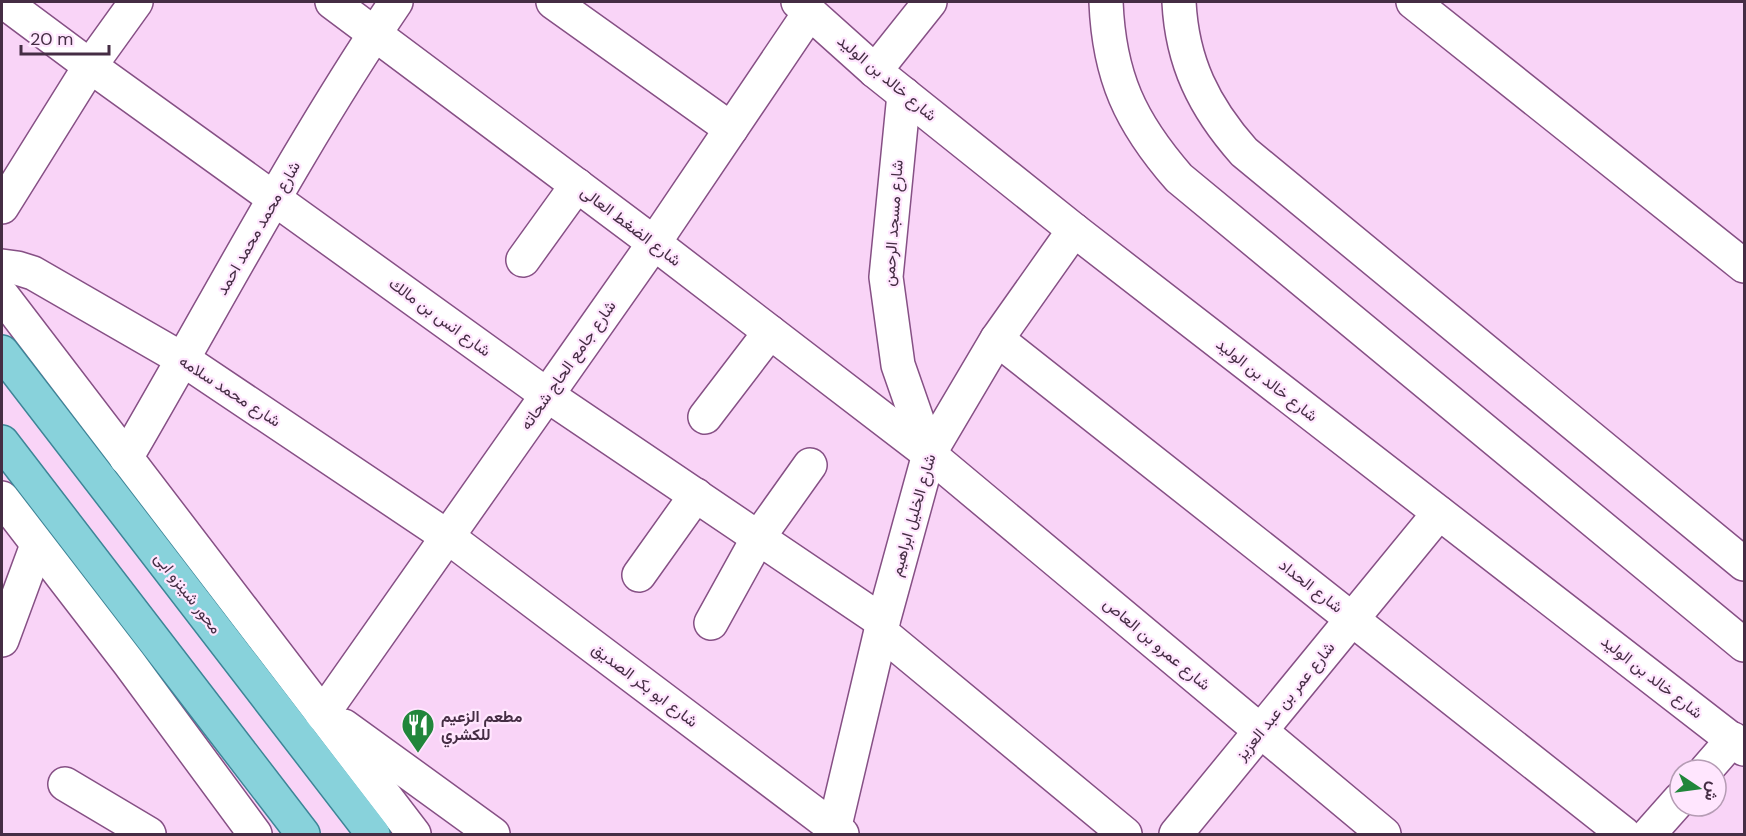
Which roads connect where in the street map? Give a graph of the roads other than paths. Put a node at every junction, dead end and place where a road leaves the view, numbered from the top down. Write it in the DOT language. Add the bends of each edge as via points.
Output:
graph roads {
  1 [pos="4,2"];
  2 [pos="136,2"];
  3 [pos="332,2"];
  4 [pos="396,2"];
  5 [pos="553,2"];
  6 [pos="930,2"];
  7 [pos="1106,2"];
  8 [pos="1179,2"];
  9 [pos="1413,2"];
  10 [pos="804,7"];
  11 [pos="374,33"];
  12 [pos="90,66"];
  13 [pos="875,71"];
  14 [pos="904,94"];
  15 [pos="730,129"];
  16 [pos="577,185"];
  17 [pos="274,198"];
  18 [pos="2,207"];
  19 [pos="1074,230"];
  20 [pos="654,243"];
  21 [pos="523,260"];
  22 [pos="2,266"];
  23 [pos="1744,266"];
  24 [pos="2,295"];
  25 [pos="770,332"];
  26 [pos="996,339"];
  27 [pos="2,352"];
  28 [pos="184,360"];
  29 [pos="547,394"];
  30 [pos="705,417"];
  31 [pos="2,442"];
  32 [pos="929,453"];
  33 [pos="126,459"];
  34 [pos="810,465"];
  35 [pos="696,495"];
  36 [pos="2,498"];
  37 [pos="1439,513"];
  38 [pos="448,537"];
  39 [pos="758,538"];
  40 [pos="37,545"];
  41 [pos="1744,564"];
  42 [pos="639,575"];
  43 [pos="1353,618"];
  44 [pos="711,623"];
  45 [pos="882,627"];
  46 [pos="2,640"];
  47 [pos="1744,645"];
  48 [pos="323,713"];
  49 [pos="1261,731"];
  50 [pos="1739,744"];
  51 [pos="1721,758"];
  52 [pos="65,784"];
  53 [pos="1668,813"];
  54 [pos="246,830"];
  55 [pos="837,832"];
  56 [pos="149,834"];
  57 [pos="303,834"];
  58 [pos="373,834"];
  59 [pos="414,834"];
  60 [pos="493,834"];
  61 [pos="1125,834"];
  62 [pos="1176,834"];
  63 [pos="1384,834"];
  64 [pos="1624,834"];
  65 [pos="1649,834"];
  1 -- 12 [label="street, شارع انس بن مالك"];
  2 -- 12 [label="street"];
  3 -- 11 [label="street, شارع الضغط العالى"];
  4 -- 11 [label="street, شارع محمد محمد احمد"];
  5 -- 15 [label="street"];
  6 -- 13 [label="street"];
  7 -- 47 [label="street" via="1111,51 1123,94 1144,134 1179,178"];
  8 -- 41 [label="street" via="1185,48 1194,77 1218,121 1244,152"];
  9 -- 23 [label="street"];
  10 -- 13 [label="street, شارع خالد بن الوليد"];
  10 -- 15 [label="street, شارع جامع الحاج شحاته"];
  11 -- 16 [label="street, شارع الضغط العالى"];
  11 -- 17 [label="street, شارع محمد محمد احمد"];
  12 -- 17 [label="street, شارع انس بن مالك"];
  12 -- 18 [label="street"];
  13 -- 14 [label="street, شارع خالد بن الوليد"];
  14 -- 19 [label="street, شارع خالد بن الوليد"];
  14 -- 32 [label="street, شارع مسجد الرحمن" via="886,277 898,365"];
  15 -- 20 [label="street, شارع جامع الحاج شحاته"];
  16 -- 20 [label="street, شارع الضغط العالى"];
  16 -- 21 [label="street"];
  17 -- 28 [label="street, شارع محمد محمد احمد"];
  17 -- 29 [label="street, شارع انس بن مالك"];
  19 -- 26 [label="street, شارع الخليل ابراهيم"];
  19 -- 37 [label="street, شارع خالد بن الوليد"];
  20 -- 25 [label="street, شارع الضغط العالى"];
  20 -- 29 [label="street, شارع جامع الحاج شحاته"];
  22 -- 28 [label="street, شارع محمد سلامه" via="33,273"];
  24 -- 33 [label="street"];
  25 -- 30 [label="street"];
  25 -- 32 [label="street, شارع الضغط العالى"];
  26 -- 32 [label="street, شارع الخليل ابراهيم"];
  26 -- 43 [label="street, شارع الحداد"];
  27 -- 58 [label="main road, محور شينزو ابى"];
  28 -- 33 [label="street, شارع محمد محمد احمد"];
  28 -- 38 [label="street, شارع محمد سلامه"];
  29 -- 35 [label="street, شارع انس بن مالك"];
  29 -- 38 [label="street, شارع جامع الحاج شحاته"];
  31 -- 57 [label="main road"];
  32 -- 45 [label="street, شارع الخليل ابراهيم"];
  32 -- 49 [label="street, شارع عمرو بن العاص"];
  33 -- 48 [label="street"];
  34 -- 39 [label="street"];
  35 -- 39 [label="street, شارع انس بن مالك"];
  35 -- 42 [label="street"];
  36 -- 40 [label="street"];
  37 -- 43 [label="street, شارع عمر بن عبد العزيز"];
  37 -- 50 [label="street, شارع خالد بن الوليد"];
  38 -- 48 [label="street, شارع جامع الحاج شحاته"];
  38 -- 55 [label="street, شارع ابو بكر الصديق"];
  39 -- 44 [label="street"];
  39 -- 45 [label="street, شارع انس بن مالك"];
  40 -- 46 [label="street"];
  40 -- 54 [label="street" via="129,663"];
  43 -- 49 [label="street, شارع عمر بن عبد العزيز"];
  43 -- 64 [label="street, شارع الحداد"];
  45 -- 55 [label="street, شارع الخليل ابراهيم"];
  45 -- 61 [label="street, شارع انس بن مالك"];
  48 -- 59 [label="street"];
  48 -- 60 [label="street"];
  49 -- 62 [label="street, شارع عمر بن عبد العزيز"];
  49 -- 63 [label="street, شارع عمرو بن العاص"];
  50 -- 51 [label="street"];
  52 -- 56 [label="street"];
  53 -- 65 [label="street"];
}
